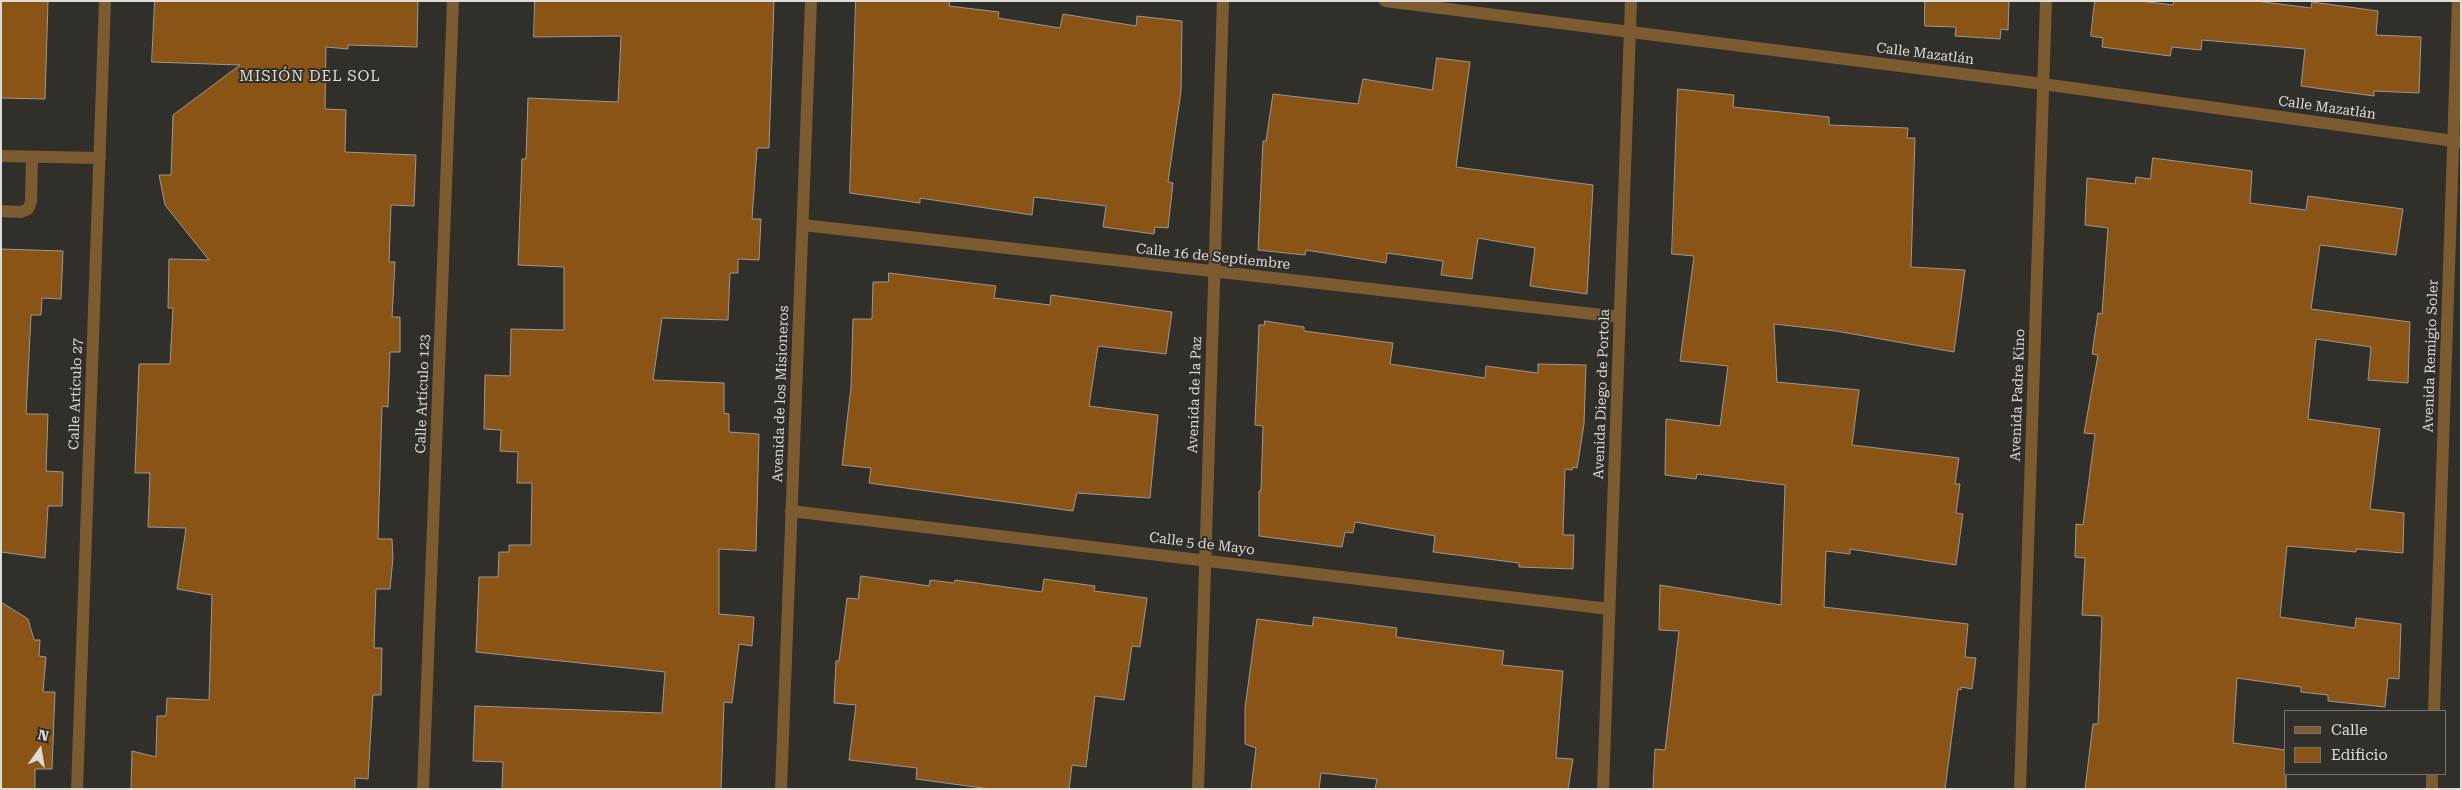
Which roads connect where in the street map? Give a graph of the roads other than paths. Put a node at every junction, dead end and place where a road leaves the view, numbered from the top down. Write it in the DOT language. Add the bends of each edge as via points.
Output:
graph roads {
  1 [pos="105,1"];
  2 [pos="453,1"];
  3 [pos="811,1"];
  4 [pos="1223,1"];
  5 [pos="1385,1"];
  6 [pos="1632,1"];
  7 [pos="2046,1"];
  8 [pos="2458,1"];
  9 [pos="1630,31"];
  10 [pos="2043,84"];
  11 [pos="2457,142"];
  12 [pos="1,156"];
  13 [pos="32,157"];
  14 [pos="100,158"];
  15 [pos="1,211"];
  16 [pos="802,225"];
  17 [pos="1214,272"];
  18 [pos="1620,317"];
  19 [pos="792,511"];
  20 [pos="1205,559"];
  21 [pos="1609,609"];
  22 [pos="2434,710"];
  23 [pos="2432,775"];
  24 [pos="77,789"];
  25 [pos="423,789"];
  26 [pos="781,789"];
  27 [pos="1198,789"];
  28 [pos="1603,789"];
  29 [pos="2020,789"];
  30 [pos="2432,789"];
  1 -- 14 [label="street, Calle Artículo 27"];
  2 -- 25 [label="street, Calle Artículo 123"];
  3 -- 16 [label="street, Avenida de los Misioneros"];
  4 -- 17 [label="street, Avenida de la Paz"];
  5 -- 9 [label="street, Calle Mazatlán"];
  6 -- 9 [label="street, Avenida Diego de Portola"];
  7 -- 10 [label="street, Avenida Padre Kino"];
  8 -- 11 [label="street, Avenida Remigio Soler"];
  9 -- 10 [label="street, Calle Mazatlán"];
  9 -- 18 [label="street, Avenida Diego de Portola"];
  10 -- 11 [label="street, Calle Mazatlán"];
  10 -- 29 [label="street, Avenida Padre Kino"];
  11 -- 22 [label="street, Avenida Remigio Soler"];
  12 -- 13 [label="street"];
  13 -- 14 [label="street"];
  13 -- 15 [label="street" via="28,209"];
  14 -- 24 [label="street, Calle Artículo 27"];
  16 -- 17 [label="street, Calle 16 de Septiembre"];
  16 -- 19 [label="street, Avenida de los Misioneros"];
  17 -- 18 [label="street, Calle 16 de Septiembre"];
  17 -- 20 [label="street, Avenida de la Paz"];
  18 -- 21 [label="street, Avenida Diego de Portola"];
  19 -- 20 [label="street, Calle 5 de Mayo"];
  19 -- 26 [label="street, Avenida de los Misioneros"];
  20 -- 21 [label="street, Calle 5 de Mayo"];
  20 -- 27 [label="street, Avenida de la Paz"];
  21 -- 28 [label="street, Avenida Diego de Portola"];
  23 -- 30 [label="street"];
}
